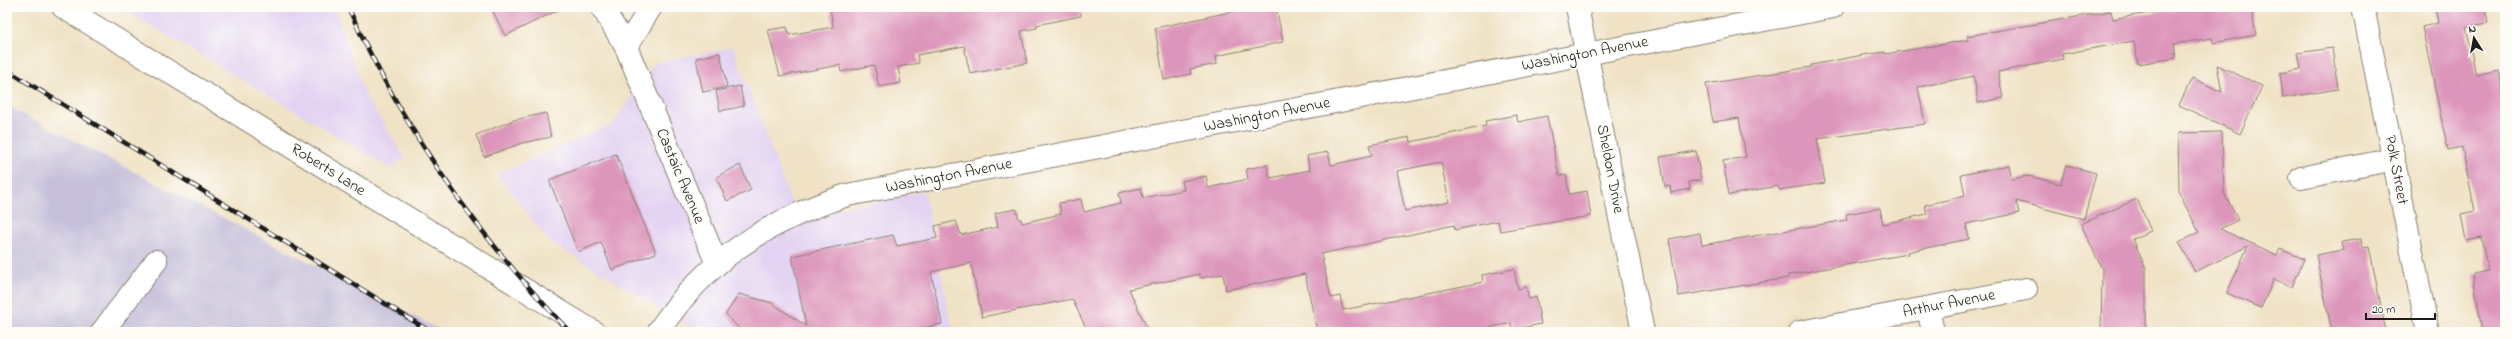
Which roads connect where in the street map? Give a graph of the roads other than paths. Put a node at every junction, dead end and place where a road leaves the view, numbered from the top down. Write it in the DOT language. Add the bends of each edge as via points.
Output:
graph roads {
  1 [pos="63,7"];
  2 [pos="602,7"];
  3 [pos="651,7"];
  4 [pos="1577,7"];
  5 [pos="1833,7"];
  6 [pos="2363,7"];
  7 [pos="626,47"];
  8 [pos="1587,54"];
  9 [pos="2394,160"];
  10 [pos="2301,178"];
  11 [pos="156,261"];
  12 [pos="717,264"];
  13 [pos="2026,289"];
  14 [pos="1928,308"];
  15 [pos="102,332"];
  16 [pos="594,332"];
  17 [pos="658,332"];
  18 [pos="1643,332"];
  19 [pos="1800,332"];
  20 [pos="1933,332"];
  21 [pos="2428,332"];
  1 -- 16 [label="street, Roberts Lane"];
  2 -- 7 [label="street, Castaic Avenue"];
  3 -- 7 [label="street"];
  4 -- 8 [label="street, Sheldon Drive"];
  5 -- 8 [label="street, Washington Avenue"];
  6 -- 9 [label="street, Polk Street"];
  7 -- 12 [label="street, Castaic Avenue"];
  8 -- 12 [label="street, Washington Avenue" via="847,195 805,209 771,226"];
  8 -- 18 [label="street, Sheldon Drive"];
  9 -- 10 [label="street"];
  9 -- 21 [label="street, Polk Street"];
  11 -- 15 [label="street"];
  12 -- 17 [label="street" via="686,295"];
  13 -- 14 [label="street, Arthur Avenue"];
  14 -- 19 [label="street, Arthur Avenue"];
  14 -- 20 [label="street"];
}
